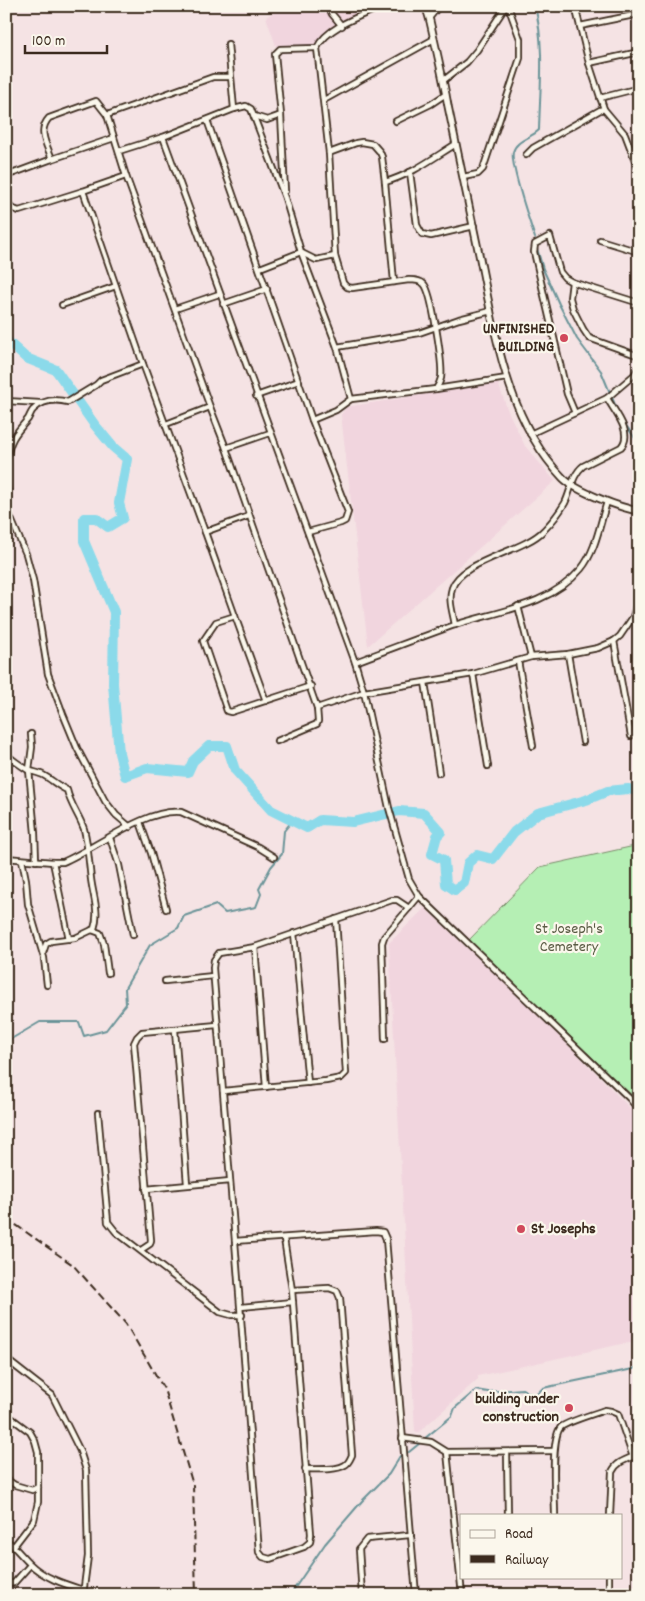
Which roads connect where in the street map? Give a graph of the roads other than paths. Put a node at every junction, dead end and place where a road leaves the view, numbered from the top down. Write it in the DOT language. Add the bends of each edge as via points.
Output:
graph roads {
  1 [pos="328,6"];
  2 [pos="383,6"];
  3 [pos="425,6"];
  4 [pos="439,6"];
  5 [pos="507,6"];
  6 [pos="575,6"];
  7 [pos="639,14"];
  8 [pos="430,18"];
  9 [pos="342,26"];
  10 [pos="580,26"];
  11 [pos="434,39"];
  12 [pos="228,44"];
  13 [pos="318,48"];
  14 [pos="639,52"];
  15 [pos="589,63"];
  16 [pos="230,77"];
  17 [pos="444,80"];
  18 [pos="639,88"];
  19 [pos="446,94"];
  20 [pos="600,98"];
  21 [pos="324,100"];
  22 [pos="234,109"];
  23 [pos="604,109"];
  24 [pos="107,115"];
  25 [pos="281,115"];
  26 [pos="254,116"];
  27 [pos="207,120"];
  28 [pos="396,122"];
  29 [pos="163,137"];
  30 [pos="114,138"];
  31 [pos="456,144"];
  32 [pos="119,151"];
  33 [pos="329,153"];
  34 [pos="526,155"];
  35 [pos="52,159"];
  36 [pos="639,171"];
  37 [pos="410,172"];
  38 [pos="6,176"];
  39 [pos="126,176"];
  40 [pos="462,177"];
  41 [pos="385,182"];
  42 [pos="83,192"];
  43 [pos="6,198"];
  44 [pos="285,198"];
  45 [pos="474,226"];
  46 [pos="600,240"];
  47 [pos="301,252"];
  48 [pos="639,252"];
  49 [pos="335,256"];
  50 [pos="260,268"];
  51 [pos="394,282"];
  52 [pos="572,282"];
  53 [pos="116,286"];
  54 [pos="267,290"];
  55 [pos="219,294"];
  56 [pos="639,303"];
  57 [pos="223,304"];
  58 [pos="62,305"];
  59 [pos="175,309"];
  60 [pos="491,312"];
  61 [pos="436,328"];
  62 [pos="337,347"];
  63 [pos="639,356"];
  64 [pos="143,364"];
  65 [pos="639,367"];
  66 [pos="507,378"];
  67 [pos="299,381"];
  68 [pos="436,389"];
  69 [pos="256,396"];
  70 [pos="609,397"];
  71 [pos="351,399"];
  72 [pos="6,401"];
  73 [pos="44,402"];
  74 [pos="210,408"];
  75 [pos="575,413"];
  76 [pos="312,420"];
  77 [pos="166,424"];
  78 [pos="270,433"];
  79 [pos="530,434"];
  80 [pos="226,448"];
  81 [pos="6,461"];
  82 [pos="6,484"];
  83 [pos="572,485"];
  84 [pos="6,498"];
  85 [pos="607,502"];
  86 [pos="6,507"];
  87 [pos="639,510"];
  88 [pos="249,516"];
  89 [pos="205,532"];
  90 [pos="308,532"];
  91 [pos="639,595"];
  92 [pos="518,606"];
  93 [pos="235,616"];
  94 [pos="455,625"];
  95 [pos="614,641"];
  96 [pos="568,654"];
  97 [pos="531,657"];
  98 [pos="518,661"];
  99 [pos="354,662"];
  100 [pos="473,674"];
  101 [pos="425,682"];
  102 [pos="310,686"];
  103 [pos="364,692"];
  104 [pos="266,701"];
  105 [pos="317,708"];
  106 [pos="31,734"];
  107 [pos="631,736"];
  108 [pos="278,741"];
  109 [pos="583,742"];
  110 [pos="533,746"];
  111 [pos="6,753"];
  112 [pos="488,766"];
  113 [pos="29,770"];
  114 [pos="439,773"];
  115 [pos="140,822"];
  116 [pos="130,826"];
  117 [pos="110,838"];
  118 [pos="87,850"];
  119 [pos="274,857"];
  120 [pos="6,858"];
  121 [pos="22,860"];
  122 [pos="36,861"];
  123 [pos="53,862"];
  124 [pos="419,896"];
  125 [pos="409,908"];
  126 [pos="166,909"];
  127 [pos="336,919"];
  128 [pos="97,920"];
  129 [pos="92,930"];
  130 [pos="100,933"];
  131 [pos="294,933"];
  132 [pos="133,935"];
  133 [pos="69,939"];
  134 [pos="40,942"];
  135 [pos="46,944"];
  136 [pos="255,946"];
  137 [pos="43,952"];
  138 [pos="108,973"];
  139 [pos="214,976"];
  140 [pos="165,981"];
  141 [pos="48,985"];
  142 [pos="217,1025"];
  143 [pos="175,1030"];
  144 [pos="385,1039"];
  145 [pos="308,1083"];
  146 [pos="266,1087"];
  147 [pos="223,1091"];
  148 [pos="639,1110"];
  149 [pos="98,1113"];
  150 [pos="230,1181"];
  151 [pos="188,1184"];
  152 [pos="146,1189"];
  153 [pos="284,1239"];
  154 [pos="235,1241"];
  155 [pos="141,1250"];
  156 [pos="292,1290"];
  157 [pos="293,1302"];
  158 [pos="241,1307"];
  159 [pos="242,1315"];
  160 [pos="6,1359"];
  161 [pos="6,1414"];
  162 [pos="402,1438"];
  163 [pos="554,1451"];
  164 [pos="447,1452"];
  165 [pos="507,1452"];
  166 [pos="639,1454"];
  167 [pos="633,1457"];
  168 [pos="305,1469"];
  169 [pos="6,1479"];
  170 [pos="38,1488"];
  171 [pos="508,1514"];
  172 [pos="555,1514"];
  173 [pos="610,1514"];
  174 [pos="410,1535"];
  175 [pos="6,1540"];
  176 [pos="14,1546"];
  177 [pos="30,1565"];
  178 [pos="460,1571"];
  179 [pos="461,1578"];
  180 [pos="609,1578"];
  181 [pos="6,1584"];
  182 [pos="83,1592"];
  183 [pos="362,1595"];
  184 [pos="416,1595"];
  185 [pos="462,1595"];
  186 [pos="609,1595"];
  1 -- 9 [label="street"];
  2 -- 9 [label="street"];
  3 -- 8 [label="street"];
  4 -- 8 [label="street"];
  5 -- 17 [label="street" via="467,62"];
  5 -- 40 [label="street" via="520,39 520,58 483,169 478,174"];
  6 -- 10 [label="street"];
  7 -- 10 [label="street"];
  8 -- 11 [label="street"];
  9 -- 13 [label="street" via="322,40"];
  10 -- 15 [label="street"];
  11 -- 17 [label="street"];
  11 -- 21 [label="street"];
  12 -- 16 [label="street"];
  13 -- 21 [label="street"];
  13 -- 25 [label="street" via="280,49 275,54"];
  14 -- 15 [label="street"];
  15 -- 20 [label="street"];
  16 -- 22 [label="street"];
  16 -- 24 [label="street" via="213,77"];
  17 -- 19 [label="street"];
  18 -- 20 [label="street"];
  19 -- 28 [label="street"];
  19 -- 31 [label="street"];
  20 -- 23 [label="street"];
  21 -- 33 [label="street"];
  22 -- 26 [label="street" via="248,107"];
  22 -- 27 [label="street"];
  23 -- 34 [label="street"];
  23 -- 36 [label="street" via="625,134"];
  24 -- 30 [label="street"];
  24 -- 35 [label="street" via="96,101 49,118 43,131"];
  25 -- 26 [label="street" via="267,120"];
  25 -- 44 [label="street"];
  26 -- 44 [label="street"];
  27 -- 29 [label="street"];
  27 -- 50 [label="street"];
  29 -- 32 [label="street"];
  29 -- 55 [label="street"];
  30 -- 32 [label="street"];
  30 -- 35 [label="street"];
  31 -- 37 [label="street"];
  31 -- 40 [label="street"];
  32 -- 39 [label="street"];
  33 -- 41 [label="street" via="356,143 373,144 382,157"];
  33 -- 49 [label="street"];
  35 -- 38 [label="street"];
  37 -- 41 [label="street"];
  37 -- 45 [label="street" via="417,224 422,234 430,236"];
  39 -- 42 [label="street"];
  39 -- 59 [label="street"];
  40 -- 45 [label="street"];
  41 -- 51 [label="street"];
  42 -- 43 [label="street" via="19,211 11,208"];
  42 -- 53 [label="street"];
  44 -- 47 [label="street"];
  45 -- 60 [label="street"];
  46 -- 48 [label="street"];
  47 -- 49 [label="street" via="316,260"];
  47 -- 50 [label="street"];
  47 -- 62 [label="street"];
  49 -- 51 [label="street" via="347,287"];
  50 -- 54 [label="street"];
  51 -- 61 [label="street" via="409,280 424,284"];
  52 -- 56 [label="street"];
  52 -- 63 [label="street" via="570,298 573,309 589,338"];
  52 -- 75 [label="street" via="560,272 550,236 535,244 534,252 567,394"];
  53 -- 58 [label="street"];
  53 -- 64 [label="street"];
  54 -- 57 [label="street"];
  54 -- 67 [label="street"];
  55 -- 57 [label="street"];
  55 -- 59 [label="street"];
  57 -- 69 [label="street"];
  59 -- 74 [label="street"];
  60 -- 61 [label="street"];
  60 -- 66 [label="street"];
  61 -- 62 [label="street"];
  61 -- 68 [label="street" via="441,378"];
  62 -- 71 [label="street"];
  64 -- 73 [label="street" via="101,380 68,402"];
  64 -- 77 [label="street"];
  65 -- 70 [label="street"];
  66 -- 68 [label="street"];
  66 -- 79 [label="street"];
  67 -- 69 [label="street"];
  67 -- 76 [label="street"];
  68 -- 71 [label="street"];
  69 -- 78 [label="street"];
  70 -- 75 [label="street"];
  70 -- 83 [label="street" via="626,433 626,440 621,447 578,470"];
  71 -- 76 [label="street" via="336,410"];
  72 -- 73 [label="street"];
  73 -- 81 [label="street" via="32,410 14,435"];
  74 -- 77 [label="street"];
  74 -- 80 [label="street"];
  75 -- 79 [label="street"];
  76 -- 90 [label="street" via="348,512 341,523"];
  77 -- 89 [label="street"];
  78 -- 80 [label="street"];
  78 -- 90 [label="street"];
  79 -- 83 [label="street" via="546,458"];
  80 -- 88 [label="street"];
  82 -- 84 [label="street"];
  83 -- 85 [label="street"];
  83 -- 94 [label="street" via="565,503 542,532 530,541 467,570 458,579 452,587 450,603"];
  85 -- 87 [label="street"];
  85 -- 92 [label="street" via="583,567 557,591"];
  86 -- 116 [label="street" via="33,580 48,674 63,714 105,801"];
  88 -- 89 [label="street"];
  88 -- 102 [label="street"];
  89 -- 93 [label="street"];
  90 -- 99 [label="street"];
  91 -- 95 [label="street" via="633,617"];
  92 -- 94 [label="street"];
  92 -- 97 [label="street"];
  93 -- 104 [label="street"];
  93 -- 104 [label="street" via="216,622 203,642 227,710 232,712"];
  94 -- 99 [label="street"];
  95 -- 96 [label="street"];
  95 -- 107 [label="street"];
  96 -- 97 [label="street"];
  96 -- 109 [label="street"];
  97 -- 98 [label="street"];
  98 -- 100 [label="street"];
  98 -- 110 [label="street"];
  99 -- 103 [label="street"];
  100 -- 101 [label="street"];
  100 -- 112 [label="street"];
  101 -- 103 [label="street"];
  101 -- 114 [label="street"];
  102 -- 104 [label="street"];
  102 -- 105 [label="street"];
  103 -- 105 [label="street"];
  103 -- 124 [label="street" via="389,808 409,878"];
  105 -- 108 [label="street" via="318,724"];
  106 -- 113 [label="street"];
  111 -- 113 [label="street"];
  113 -- 118 [label="street" via="42,774 67,790 84,829"];
  113 -- 122 [label="street"];
  115 -- 116 [label="street"];
  115 -- 119 [label="street" via="164,812 181,812"];
  115 -- 126 [label="street"];
  116 -- 117 [label="street"];
  117 -- 118 [label="street"];
  117 -- 132 [label="street" via="119,865"];
  118 -- 123 [label="street" via="63,862"];
  118 -- 128 [label="street"];
  120 -- 121 [label="street"];
  121 -- 122 [label="street"];
  121 -- 134 [label="street" via="28,904"];
  122 -- 123 [label="street"];
  123 -- 133 [label="street"];
  124 -- 125 [label="street"];
  124 -- 148 [label="street"];
  125 -- 127 [label="street" via="392,900"];
  125 -- 144 [label="street" via="382,943"];
  127 -- 131 [label="street"];
  127 -- 145 [label="street" via="346,1073 341,1078"];
  128 -- 129 [label="street"];
  128 -- 130 [label="street"];
  129 -- 130 [label="street"];
  129 -- 133 [label="street"];
  130 -- 138 [label="street"];
  131 -- 136 [label="street"];
  131 -- 145 [label="street"];
  133 -- 135 [label="street"];
  134 -- 135 [label="street"];
  134 -- 137 [label="street"];
  135 -- 137 [label="street"];
  136 -- 139 [label="street" via="219,953 214,960"];
  136 -- 146 [label="street"];
  137 -- 141 [label="street"];
  139 -- 140 [label="street"];
  139 -- 142 [label="street"];
  142 -- 143 [label="street"];
  142 -- 147 [label="street"];
  143 -- 151 [label="street"];
  143 -- 152 [label="street" via="142,1032 134,1043"];
  145 -- 146 [label="street"];
  146 -- 147 [label="street"];
  147 -- 150 [label="street"];
  149 -- 155 [label="street" via="108,1222"];
  150 -- 151 [label="street"];
  150 -- 154 [label="street"];
  151 -- 152 [label="street"];
  152 -- 155 [label="street" via="151,1240"];
  153 -- 154 [label="street"];
  153 -- 156 [label="street"];
  153 -- 162 [label="street" via="382,1232 386,1239"];
  154 -- 158 [label="street"];
  155 -- 159 [label="street" via="220,1312"];
  156 -- 157 [label="street"];
  156 -- 168 [label="street" via="329,1288 337,1291 340,1298 352,1455 344,1466"];
  157 -- 158 [label="street"];
  157 -- 168 [label="street"];
  158 -- 159 [label="street"];
  159 -- 168 [label="street" via="259,1552 263,1557 270,1559 310,1542"];
  160 -- 182 [label="street" via="52,1395 80,1451 87,1489 88,1556"];
  161 -- 170 [label="street" via="30,1432 36,1441"];
  162 -- 164 [label="street" via="431,1442"];
  162 -- 174 [label="street"];
  163 -- 165 [label="street"];
  163 -- 167 [label="street" via="562,1426 611,1410 618,1414"];
  163 -- 172 [label="street"];
  164 -- 165 [label="street"];
  164 -- 178 [label="street"];
  165 -- 171 [label="street"];
  166 -- 167 [label="street"];
  167 -- 173 [label="street" via="618,1463 612,1472"];
  169 -- 170 [label="street" via="32,1490"];
  170 -- 176 [label="street" via="34,1520"];
  174 -- 183 [label="street" via="363,1541 359,1549"];
  174 -- 184 [label="street"];
  175 -- 176 [label="street"];
  176 -- 177 [label="street"];
  177 -- 181 [label="street" via="14,1583"];
  177 -- 182 [label="street" via="55,1581"];
  179 -- 185 [label="street"];
  180 -- 186 [label="street"];
}
